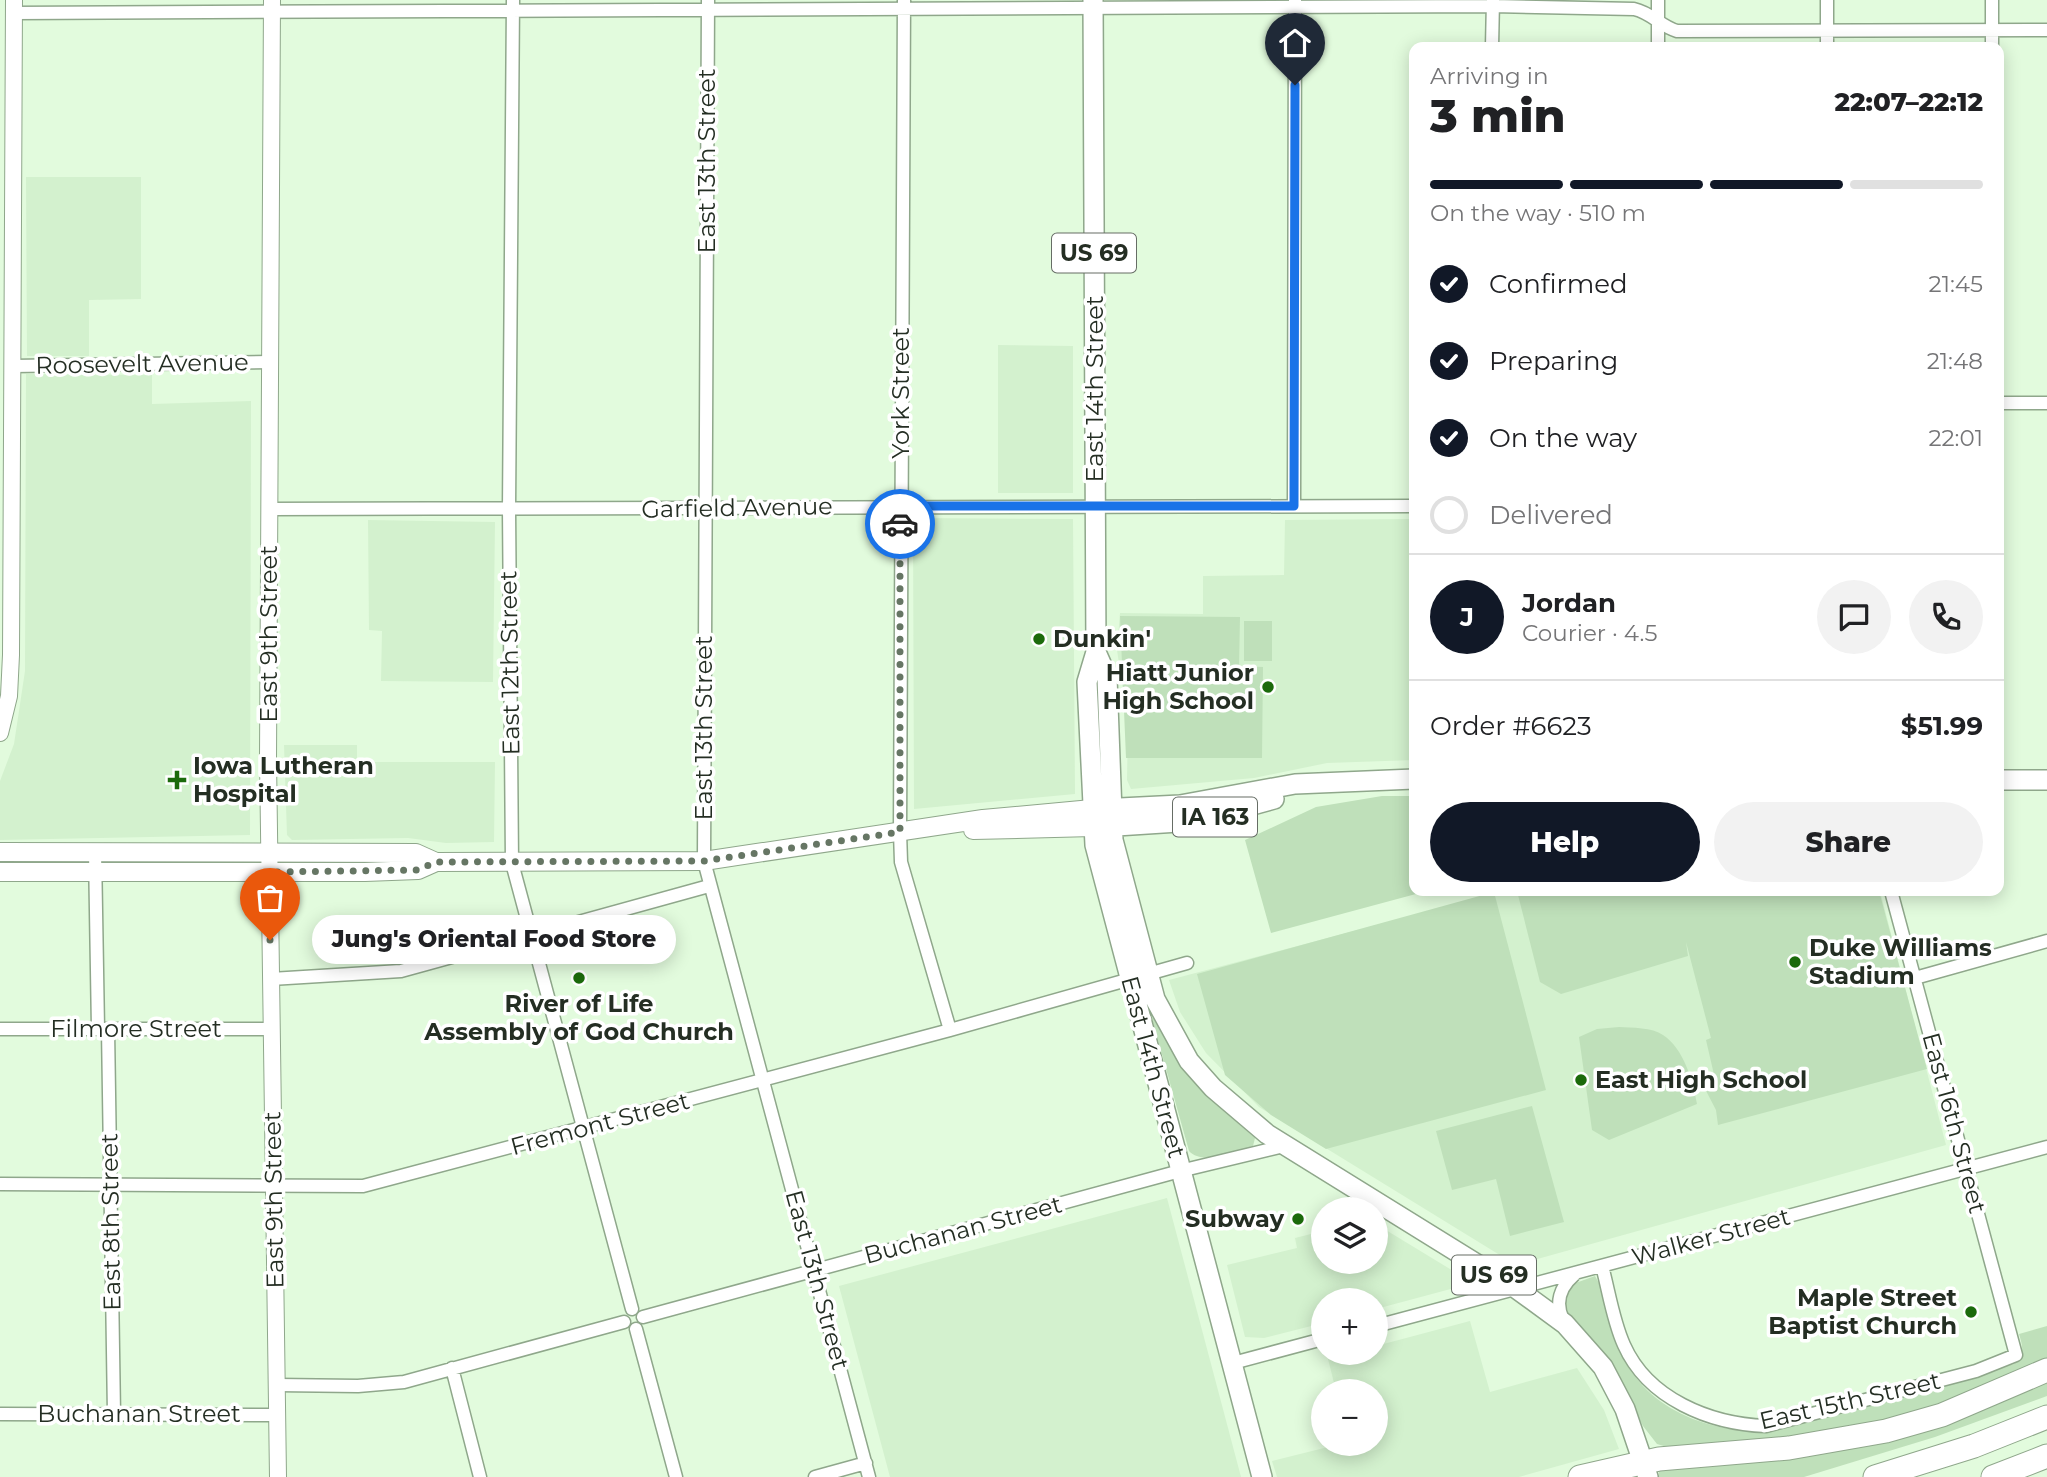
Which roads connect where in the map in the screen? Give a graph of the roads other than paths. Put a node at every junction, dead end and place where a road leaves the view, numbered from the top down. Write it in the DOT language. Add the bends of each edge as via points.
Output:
graph roads {
  1 [pos="1658,0"];
  2 [pos="1827,0"];
  3 [pos="1992,0"];
  4 [pos="1295,3"];
  5 [pos="1493,3"];
  6 [pos="708,4"];
  7 [pos="1093,4"];
  8 [pos="513,5"];
  9 [pos="904,5"];
  10 [pos="14,6"];
  11 [pos="272,6"];
  12 [pos="1658,20"];
  13 [pos="2047,30"];
  14 [pos="1992,31"];
  15 [pos="1827,32"];
  16 [pos="1492,42"];
  17 [pos="1658,42"];
  18 [pos="1827,42"];
  19 [pos="1992,42"];
  20 [pos="7,238"];
  21 [pos="7,322"];
  22 [pos="270,362"];
  23 [pos="13,366"];
  24 [pos="2004,403"];
  25 [pos="2047,403"];
  26 [pos="901,506"];
  27 [pos="1096,506"];
  28 [pos="1294,506"];
  29 [pos="1409,506"];
  30 [pos="705,508"];
  31 [pos="270,509"];
  32 [pos="509,509"];
  33 [pos="0,733"];
  34 [pos="1409,779"];
  35 [pos="2004,780"];
  36 [pos="2047,780"];
  37 [pos="1102,818"];
  38 [pos="900,832"];
  39 [pos="0,852"];
  40 [pos="95,852"];
  41 [pos="704,861"];
  42 [pos="270,863"];
  43 [pos="512,863"];
  44 [pos="0,872"];
  45 [pos="96,872"];
  46 [pos="709,886"];
  47 [pos="1892,896"];
  48 [pos="531,937"];
  49 [pos="2047,941"];
  50 [pos="1187,963"];
  51 [pos="1139,976"];
  52 [pos="1915,978"];
  53 [pos="271,979"];
  54 [pos="0,1029"];
  55 [pos="103,1029"];
  56 [pos="271,1029"];
  57 [pos="950,1030"];
  58 [pos="761,1081"];
  59 [pos="582,1129"];
  60 [pos="1284,1146"];
  61 [pos="2047,1147"];
  62 [pos="1967,1168"];
  63 [pos="1180,1171"];
  64 [pos="0,1184"];
  65 [pos="110,1184"];
  66 [pos="274,1185"];
  67 [pos="1602,1266"];
  68 [pos="815,1270"];
  69 [pos="1576,1273"];
  70 [pos="1517,1289"];
  71 [pos="632,1309"];
  72 [pos="624,1322"];
  73 [pos="640,1323"];
  74 [pos="1388,1323"];
  75 [pos="1564,1324"];
  76 [pos="1311,1342"];
  77 [pos="2017,1355"];
  78 [pos="1233,1363"];
  79 [pos="452,1368"];
  80 [pos="2047,1370"];
  81 [pos="277,1385"];
  82 [pos="0,1414"];
  83 [pos="114,1414"];
  84 [pos="277,1415"];
  85 [pos="2047,1418"];
  86 [pos="2047,1456"];
  87 [pos="866,1464"];
  88 [pos="1646,1469"];
  89 [pos="278,1477"];
  90 [pos="480,1477"];
  91 [pos="676,1477"];
  92 [pos="815,1477"];
  93 [pos="869,1477"];
  94 [pos="1262,1477"];
  95 [pos="1580,1477"];
  96 [pos="1875,1477"];
  97 [pos="1993,1477"];
  1 -- 12 [label="street"];
  2 -- 15 [label="street"];
  3 -- 14 [label="street"];
  4 -- 5 [label="street"];
  4 -- 7 [label="street"];
  4 -- 28 [label="street"];
  5 -- 12 [label="street" via="1634,9"];
  5 -- 16 [label="street"];
  6 -- 8 [label="street"];
  6 -- 9 [label="street"];
  6 -- 30 [label="street, East 13th Street"];
  7 -- 9 [label="street"];
  7 -- 27 [label="main road, East 14th Street / US 69"];
  8 -- 11 [label="street"];
  8 -- 32 [label="street, East 12th Street"];
  9 -- 26 [label="street, York Street"];
  10 -- 11 [label="street"];
  10 -- 20 [label="street"];
  11 -- 22 [label="street, East 9th Street"];
  12 -- 15 [label="street" via="1677,32"];
  12 -- 17 [label="street"];
  13 -- 14 [label="street"];
  14 -- 15 [label="street"];
  14 -- 19 [label="street"];
  15 -- 18 [label="street"];
  20 -- 21 [label="street"];
  21 -- 23 [label="street"];
  22 -- 23 [label="street, Roosevelt Avenue"];
  22 -- 31 [label="street, East 9th Street"];
  23 -- 33 [label="street" via="11,655 9,696"];
  24 -- 25 [label="street"];
  26 -- 27 [label="street, Garfield Avenue"];
  26 -- 30 [label="street, Garfield Avenue"];
  26 -- 38 [label="street, York Street"];
  27 -- 28 [label="street, Garfield Avenue"];
  27 -- 37 [label="main road, East 14th Street / US 69" via="1096,652 1087,682"];
  28 -- 29 [label="street, Garfield Avenue"];
  30 -- 32 [label="street, Garfield Avenue"];
  30 -- 41 [label="street, East 13th Street"];
  31 -- 32 [label="street, Garfield Avenue"];
  31 -- 42 [label="street, East 9th Street"];
  32 -- 43 [label="street, East 12th Street"];
  34 -- 37 [label="main road, IA 163" via="1333,782 1194,821"];
  35 -- 36 [label="main road"];
  37 -- 38 [label="main road"];
  37 -- 51 [label="main road, East 14th Street / US 69"];
  38 -- 41 [label="main road"];
  38 -- 57 [label="street, York Street" via="901,862"];
  39 -- 40 [label="main road"];
  40 -- 42 [label="main road"];
  40 -- 45 [label="street, East 8th Street"];
  41 -- 43 [label="main road"];
  41 -- 46 [label="street, East 13th Street"];
  42 -- 43 [label="main road" via="418,870 436,862"];
  42 -- 45 [label="main road"];
  42 -- 53 [label="street, East 9th Street"];
  43 -- 48 [label="street, East 12th Street"];
  44 -- 45 [label="main road"];
  45 -- 55 [label="street, East 8th Street"];
  46 -- 48 [label="street"];
  46 -- 58 [label="street, East 13th Street"];
  47 -- 52 [label="street, East 16th Street"];
  48 -- 53 [label="street" via="401,971"];
  48 -- 59 [label="street, East 12th Street"];
  49 -- 52 [label="street"];
  50 -- 51 [label="street, Fremont Street"];
  51 -- 57 [label="street, Fremont Street"];
  51 -- 60 [label="main road, US 69" via="1189,1061 1213,1088"];
  51 -- 63 [label="main road, East 14th Street / US 69"];
  52 -- 62 [label="street, East 16th Street"];
  53 -- 56 [label="street, East 9th Street"];
  54 -- 55 [label="street, Filmore Street"];
  55 -- 56 [label="street, Filmore Street"];
  55 -- 65 [label="street, East 8th Street"];
  56 -- 66 [label="street, East 9th Street"];
  57 -- 58 [label="street, Fremont Street"];
  58 -- 59 [label="street, Fremont Street"];
  58 -- 68 [label="street, East 13th Street"];
  59 -- 66 [label="street, Fremont Street" via="363,1186"];
  59 -- 71 [label="street, East 12th Street"];
  60 -- 63 [label="street, Buchanan Street"];
  60 -- 70 [label="main road, US 69"];
  61 -- 62 [label="street, Walker Street"];
  62 -- 67 [label="street, Walker Street"];
  62 -- 77 [label="street, East 16th Street"];
  63 -- 68 [label="street, Buchanan Street"];
  63 -- 78 [label="main road, East 14th Street / US 69"];
  64 -- 65 [label="street, Fremont Street"];
  65 -- 66 [label="street, Fremont Street"];
  65 -- 83 [label="street, East 8th Street"];
  66 -- 81 [label="street, East 9th Street"];
  67 -- 69 [label="street, Walker Street"];
  67 -- 77 [label="street, East 15th Street" via="1634,1366 1654,1388 1736,1425 1766,1426 1976,1371"];
  68 -- 73 [label="street, Buchanan Street"];
  68 -- 87 [label="street, East 13th Street"];
  69 -- 70 [label="street, Walker Street"];
  69 -- 75 [label="street" via="1558,1302"];
  70 -- 74 [label="street, Walker Street"];
  70 -- 75 [label="main road, US 69"];
  71 -- 72 [label="street" via="624,1315"];
  71 -- 73 [label="street" via="638,1310"];
  72 -- 73 [label="street" via="628,1327"];
  72 -- 79 [label="street"];
  73 -- 91 [label="street"];
  75 -- 88 [label="main road, US 69" via="1603,1367 1625,1409"];
  76 -- 78 [label="street"];
  78 -- 94 [label="main road, East 14th Street / US 69"];
  79 -- 81 [label="street" via="388,1384"];
  79 -- 90 [label="street"];
  80 -- 88 [label="highway" via="1942,1415 1886,1432"];
  81 -- 84 [label="street, East 9th Street"];
  82 -- 83 [label="street, Buchanan Street"];
  83 -- 84 [label="street, Buchanan Street"];
  84 -- 89 [label="street, East 9th Street"];
  85 -- 96 [label="highway"];
  86 -- 97 [label="highway"];
  87 -- 92 [label="street"];
  87 -- 93 [label="street, East 13th Street"];
  88 -- 95 [label="highway"];
}
